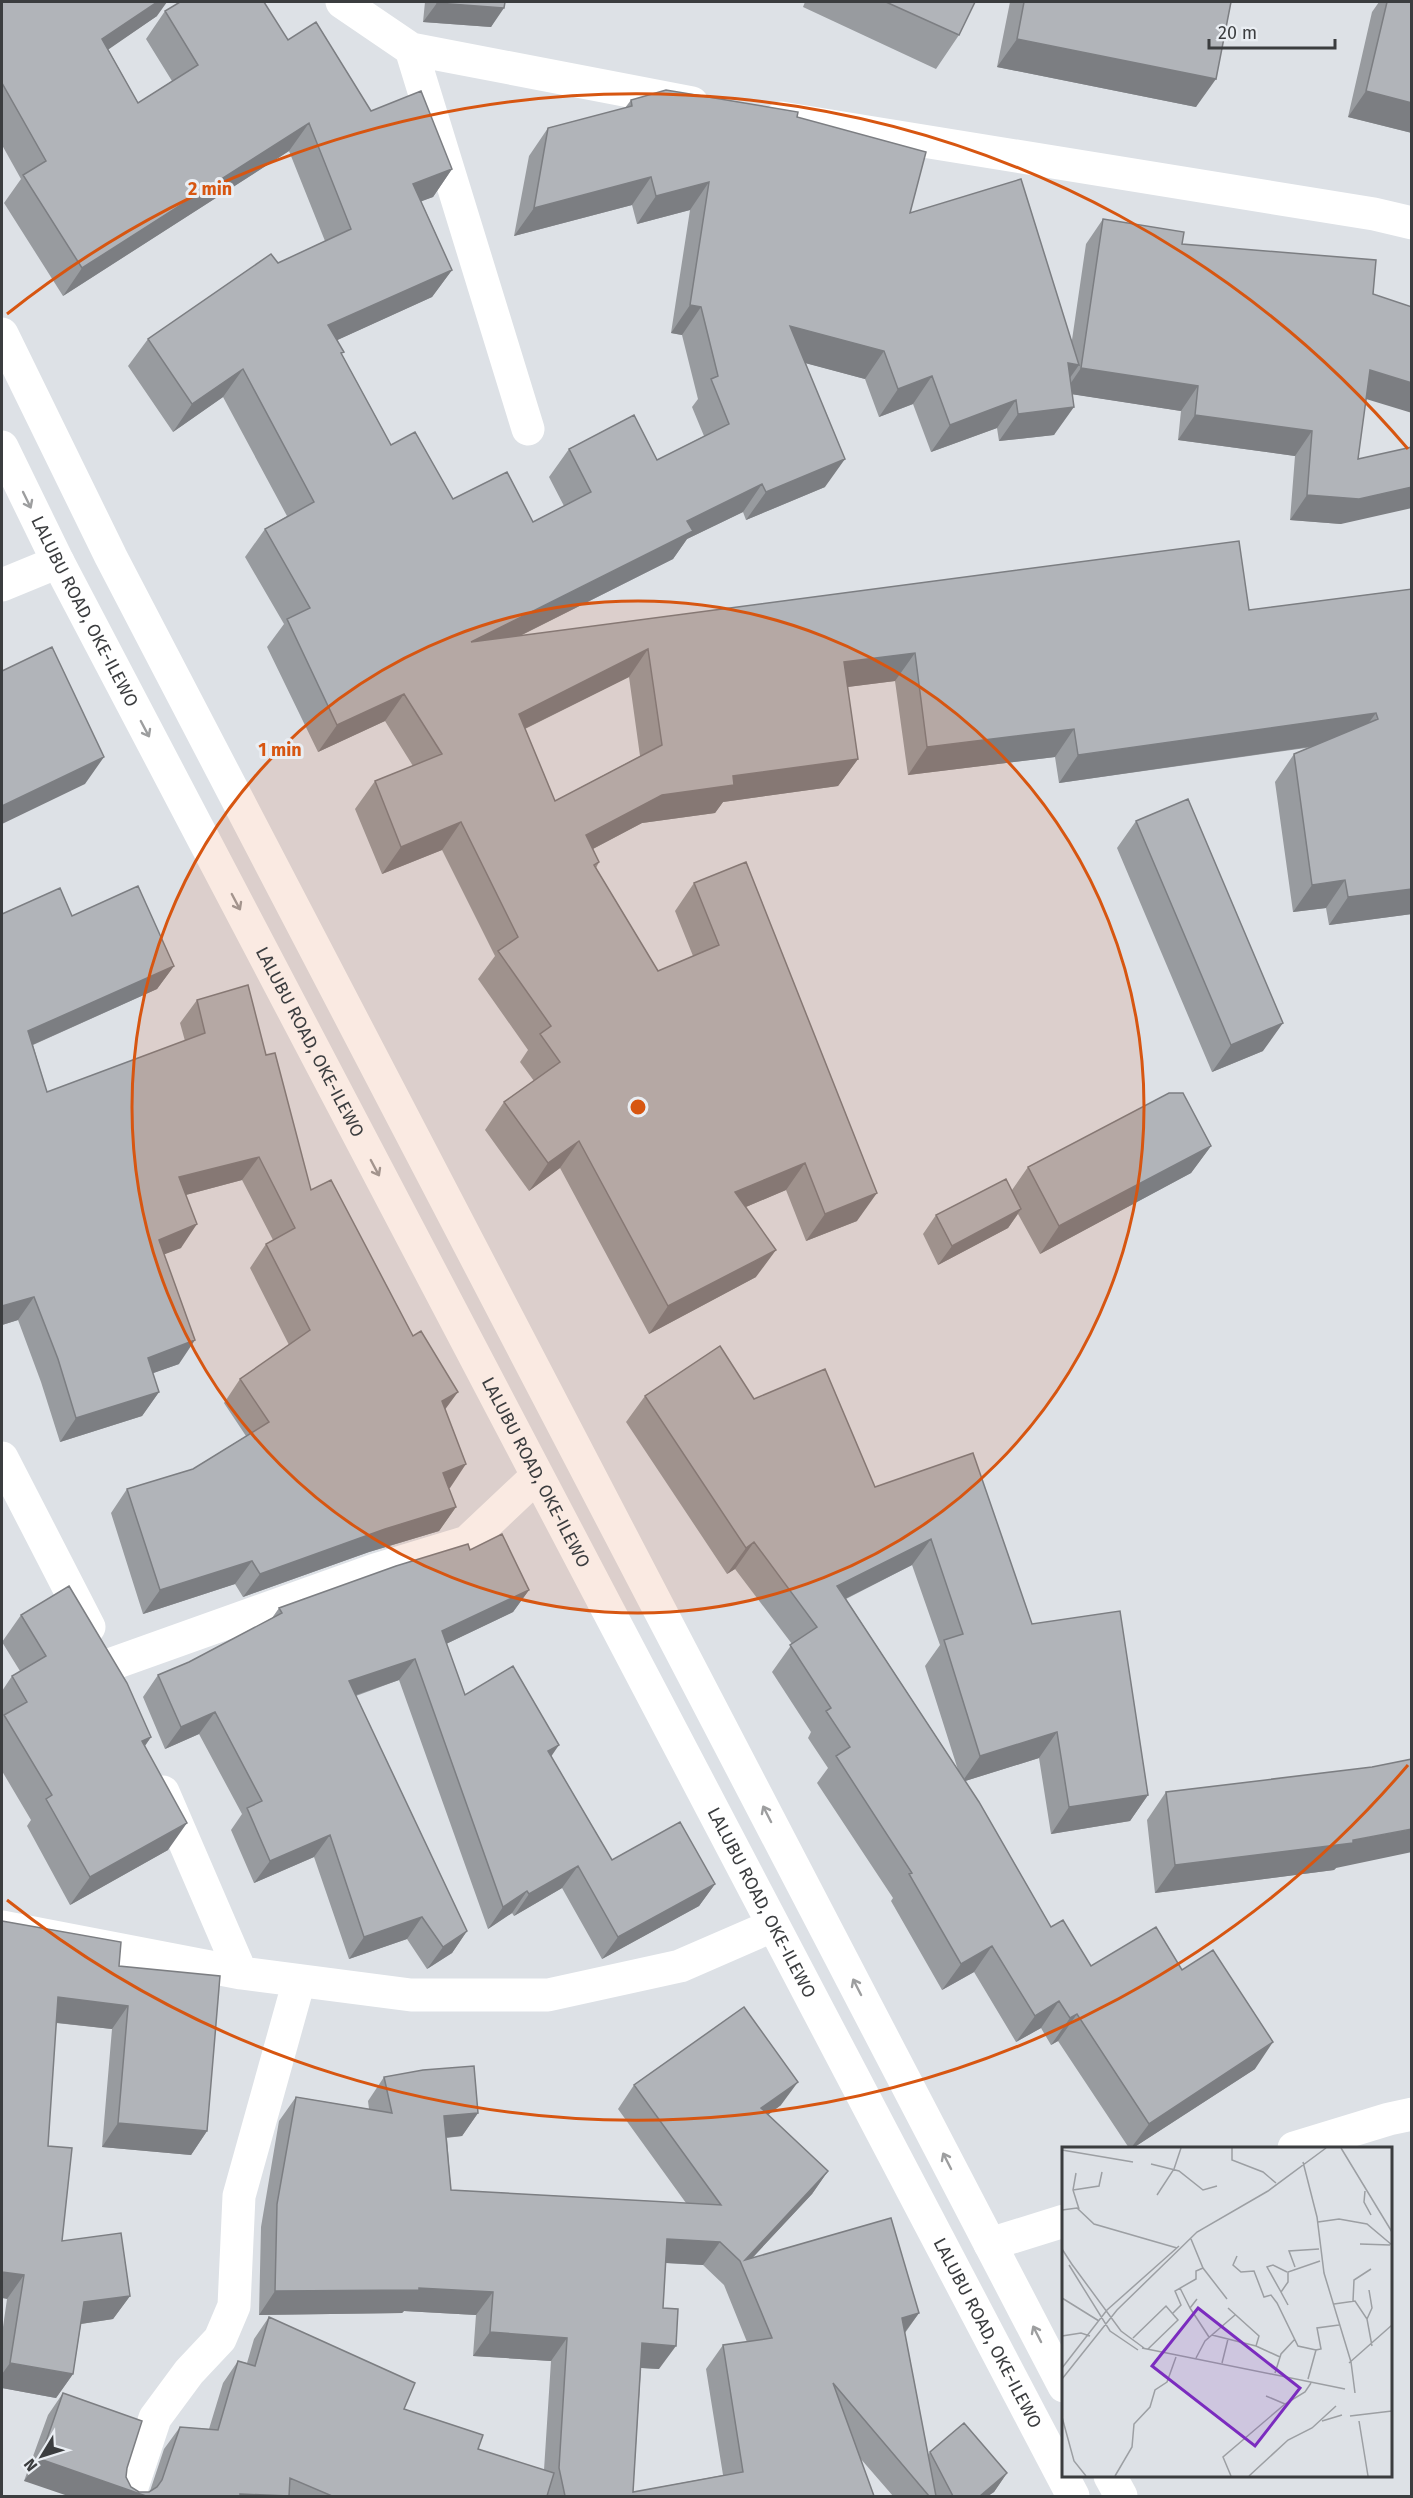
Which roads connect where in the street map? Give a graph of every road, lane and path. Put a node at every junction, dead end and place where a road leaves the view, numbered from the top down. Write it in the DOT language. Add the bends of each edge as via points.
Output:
graph roads {
  1 [pos="342,2"];
  2 [pos="411,49"];
  3 [pos="721,108"];
  4 [pos="756,114"];
  5 [pos="1412,223"];
  6 [pos="2,334"];
  7 [pos="528,429"];
  8 [pos="2,447"];
  9 [pos="58,562"];
  10 [pos="2,585"];
  11 [pos="2,1458"];
  12 [pos="536,1477"];
  13 [pos="108,1665"];
  14 [pos="122,1697"];
  15 [pos="150,1762"];
  16 [pos="772,1926"];
  17 [pos="2,1928"];
  18 [pos="241,1973"];
  19 [pos="299,1981"];
  20 [pos="1412,2114"];
  21 [pos="1297,2147"];
  22 [pos="1062,2222"];
  23 [pos="990,2244"];
  24 [pos="1062,2382"];
  25 [pos="1062,2475"];
  26 [pos="1063,2477"];
  27 [pos="1111,2477"];
  28 [pos="129,2496"];
  29 [pos="1073,2496"];
  30 [pos="1121,2496"];
  1 -- 2 [label="main road"];
  2 -- 3 [label="main road"];
  2 -- 7 [label="main road"];
  4 -- 5 [label="main road"];
  23 -- 6 [label="main road, one-way" via="111,556"];
  8 -- 9 [label="main road, LALUBU ROAD, OKE-ILEWO, one-way"];
  9 -- 10 [label="main road"];
  9 -- 12 [label="main road, LALUBU ROAD, OKE-ILEWO, one-way"];
  11 -- 13 [label="main road"];
  12 -- 13 [label="main road" via="466,1542 375,1570"];
  12 -- 16 [label="main road, LALUBU ROAD, OKE-ILEWO"];
  13 -- 14 [label="main road"];
  15 -- 18 [label="main road"];
  16 -- 19 [label="main road" via="680,1966 548,1995 411,1995"];
  16 -- 25 [label="main road, LALUBU ROAD, OKE-ILEWO"];
  17 -- 18 [label="main road"];
  18 -- 19 [label="main road"];
  19 -- 28 [label="main road" via="239,2196 234,2306 220,2339 155,2418"];
  20 -- 21 [label="main road"];
  22 -- 23 [label="main road"];
  24 -- 23 [label="main road, one-way"];
  26 -- 29 [label="main road, LALUBU ROAD, OKE-ILEWO"];
  27 -- 30 [label="main road"];
}
